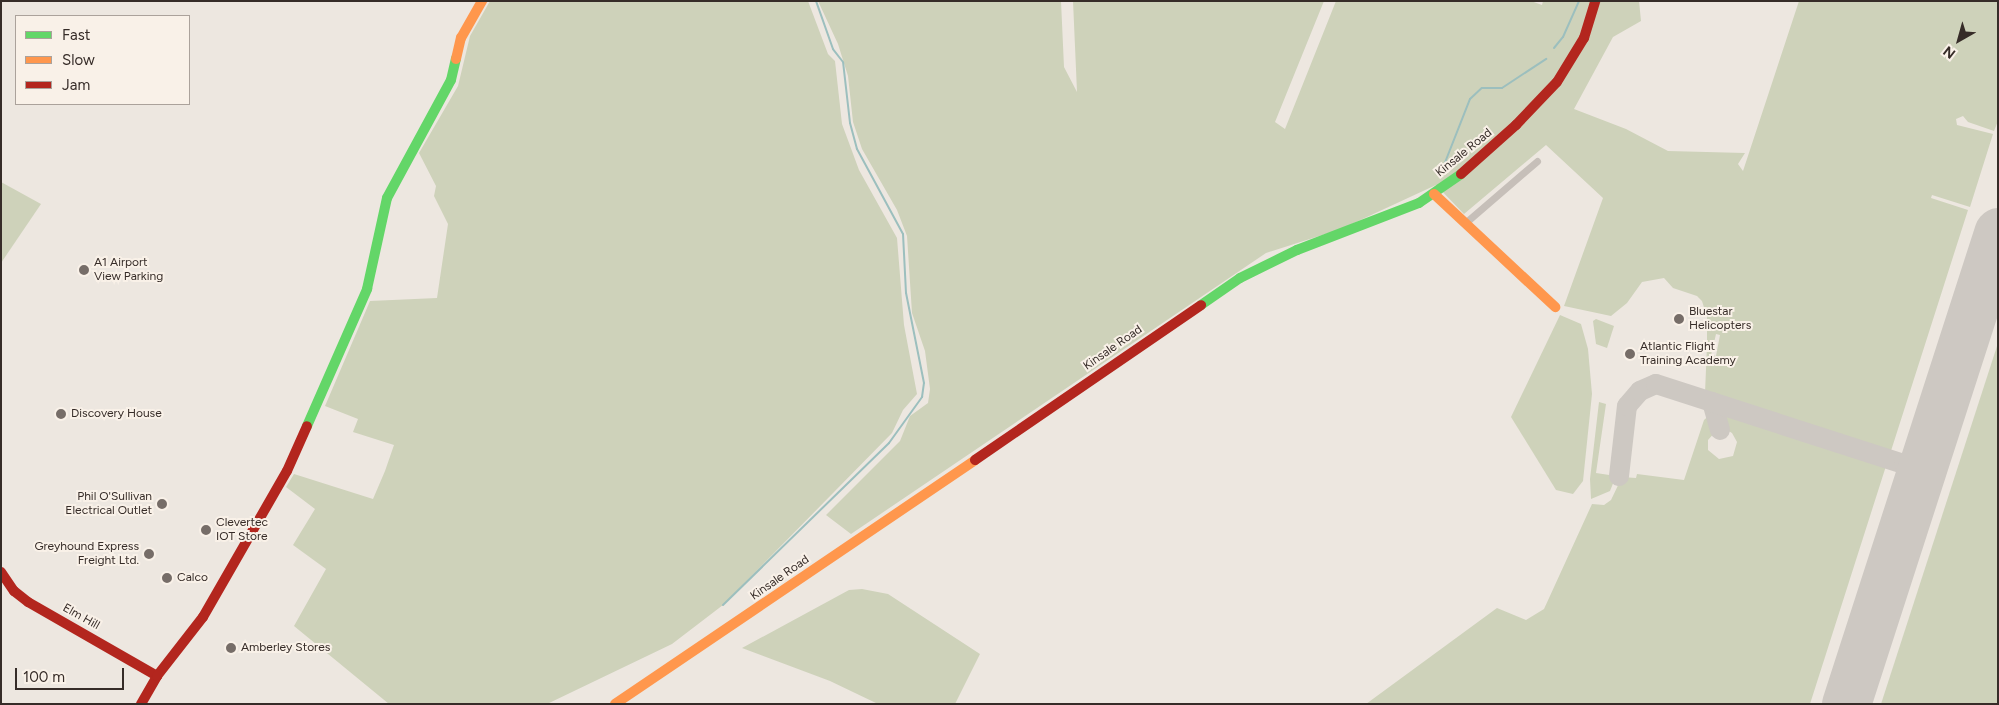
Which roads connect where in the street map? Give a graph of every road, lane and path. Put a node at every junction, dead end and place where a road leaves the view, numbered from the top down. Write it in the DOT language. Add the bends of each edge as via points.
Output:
graph roads {
  1 [pos="482,1"];
  2 [pos="1595,1"];
  3 [pos="1537,161"];
  4 [pos="1434,194"];
  5 [pos="1465,222"];
  6 [pos="1555,307"];
  7 [pos="1,572"];
  8 [pos="157,676"];
  9 [pos="141,704"];
  10 [pos="615,704"];
  1 -- 8 [label="main road" via="461,38 451,80 387,198 367,289 287,471 203,617"];
  2 -- 4 [label="main road, Kinsale Road" via="1584,38 1557,82 1499,142"];
  3 -- 5 [label="street"];
  4 -- 5 [label="main road"];
  4 -- 10 [label="main road, Kinsale Road" via="1395,213 1297,250 1240,278 733,627"];
  5 -- 6 [label="main road"];
  7 -- 8 [label="main road, Elm Hill" via="14,591 28,602"];
  8 -- 9 [label="main road"];
}
